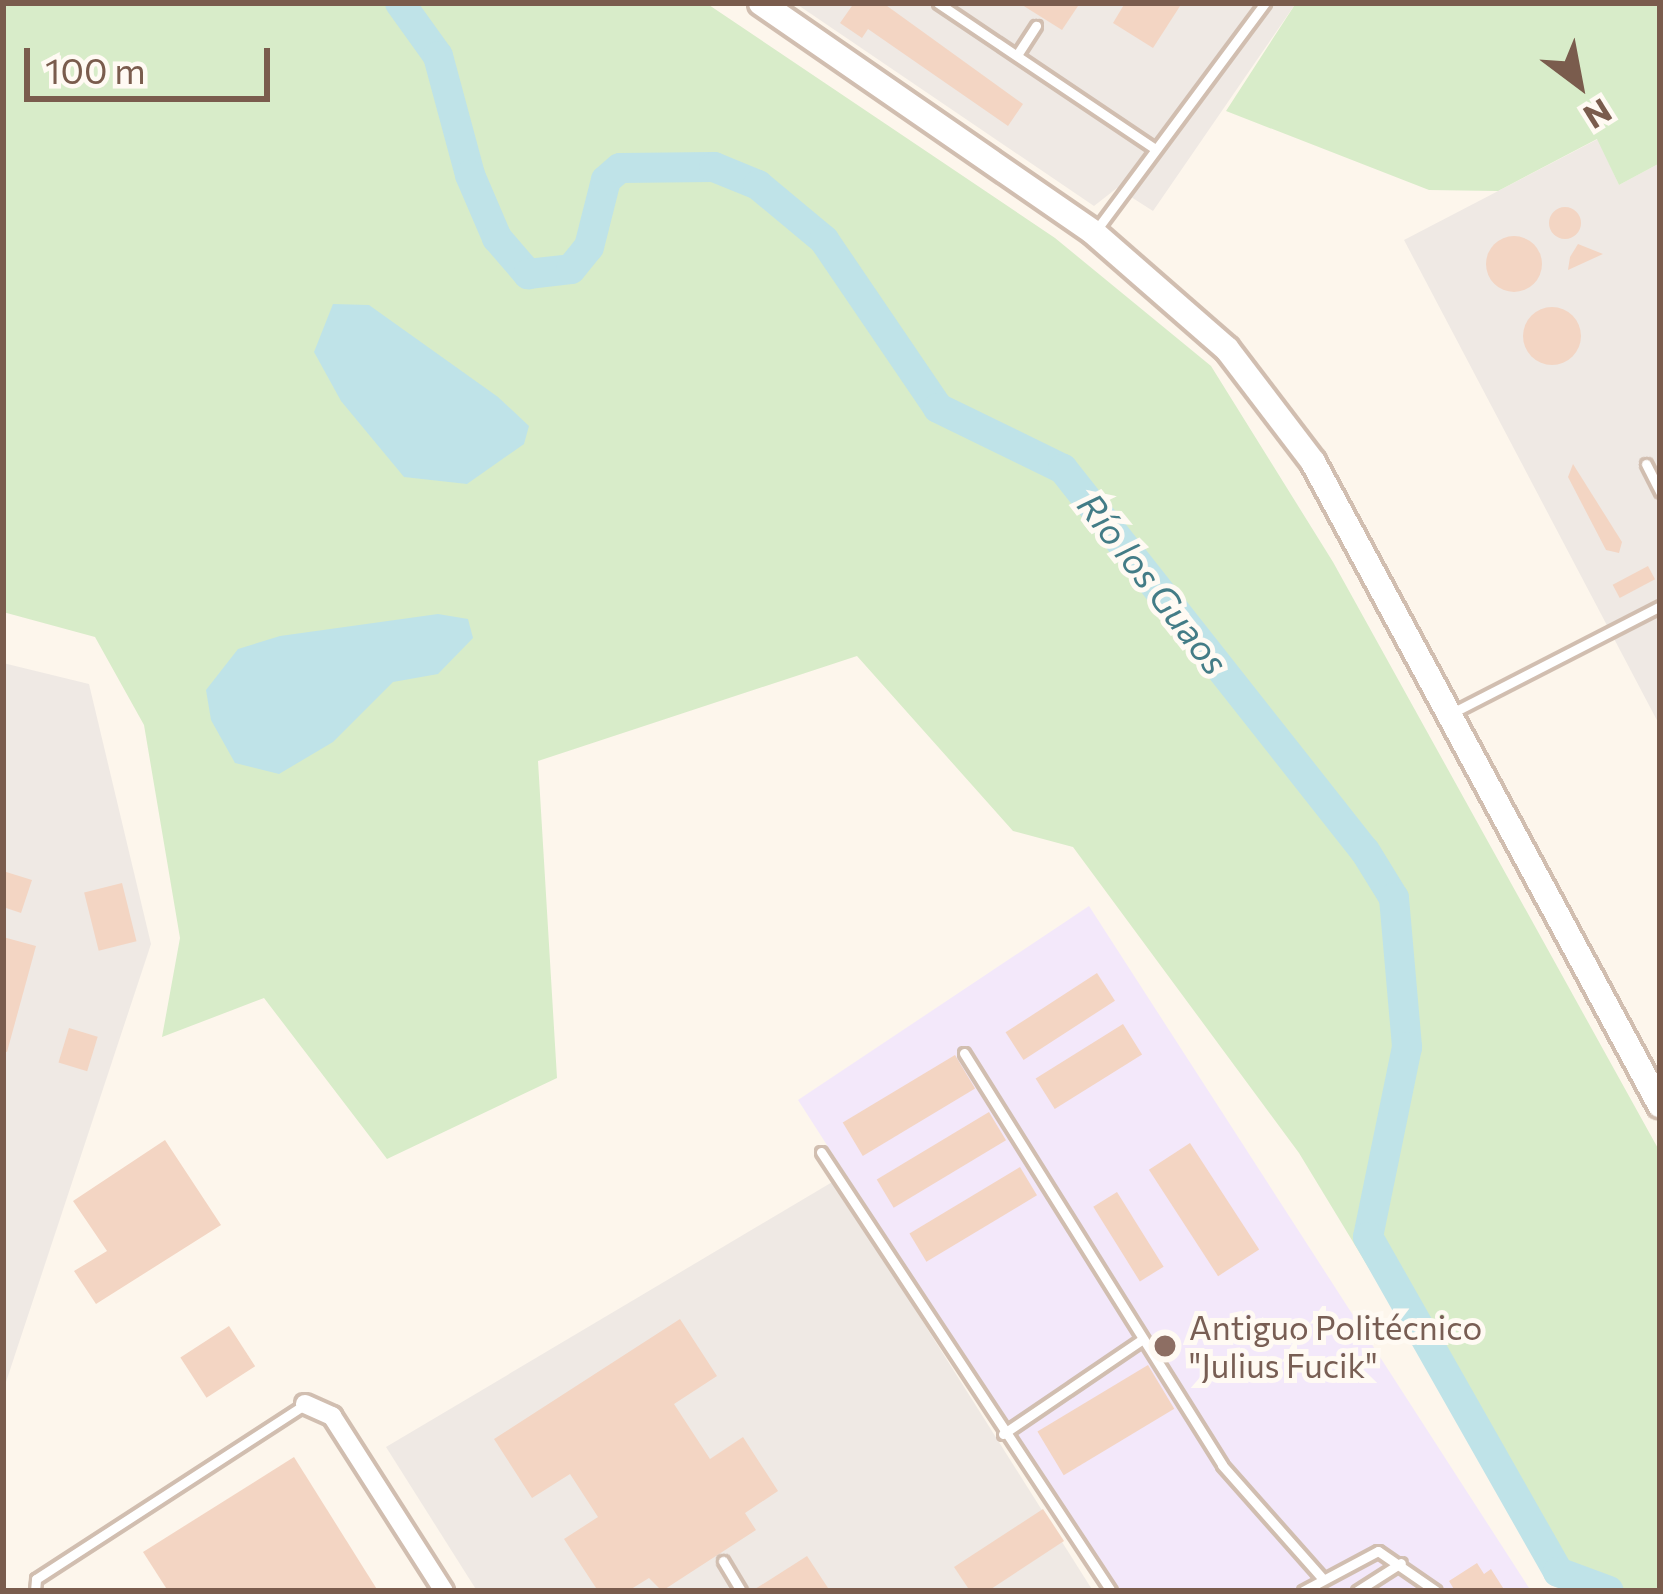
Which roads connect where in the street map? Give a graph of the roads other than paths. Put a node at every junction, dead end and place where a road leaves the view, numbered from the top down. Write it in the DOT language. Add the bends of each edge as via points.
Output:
graph roads {
  1 [pos="761,3"];
  2 [pos="938,3"];
  3 [pos="1265,3"];
  4 [pos="1036,26"];
  5 [pos="1017,55"];
  6 [pos="1155,149"];
  7 [pos="1094,233"];
  8 [pos="1646,464"];
  9 [pos="1660,493"];
  10 [pos="1660,606"];
  11 [pos="1449,715"];
  12 [pos="964,1053"];
  13 [pos="1660,1106"];
  14 [pos="821,1153"];
  15 [pos="1143,1339"];
  16 [pos="305,1404"];
  17 [pos="1003,1434"];
  18 [pos="723,1561"];
  19 [pos="1401,1563"];
  20 [pos="1322,1579"];
  21 [pos="35,1591"];
  22 [pos="444,1591"];
  23 [pos="741,1591"];
  24 [pos="1111,1591"];
  25 [pos="1303,1591"];
  26 [pos="1358,1591"];
  27 [pos="1436,1591"];
  1 -- 7 [label="street"];
  2 -- 5 [label="lane"];
  3 -- 6 [label="lane"];
  4 -- 5 [label="lane"];
  5 -- 6 [label="lane"];
  6 -- 7 [label="lane"];
  7 -- 11 [label="street" via="1227,349 1313,462"];
  8 -- 9 [label="lane"];
  10 -- 11 [label="lane"];
  11 -- 13 [label="street"];
  12 -- 15 [label="lane"];
  14 -- 17 [label="lane"];
  15 -- 17 [label="lane"];
  15 -- 20 [label="lane" via="1222,1466"];
  16 -- 21 [label="lane" via="36,1579"];
  16 -- 22 [label="street" via="332,1416"];
  17 -- 24 [label="lane"];
  18 -- 23 [label="lane"];
  19 -- 20 [label="lane" via="1378,1551"];
  19 -- 26 [label="lane"];
  19 -- 27 [label="lane"];
  20 -- 25 [label="lane"];
}
